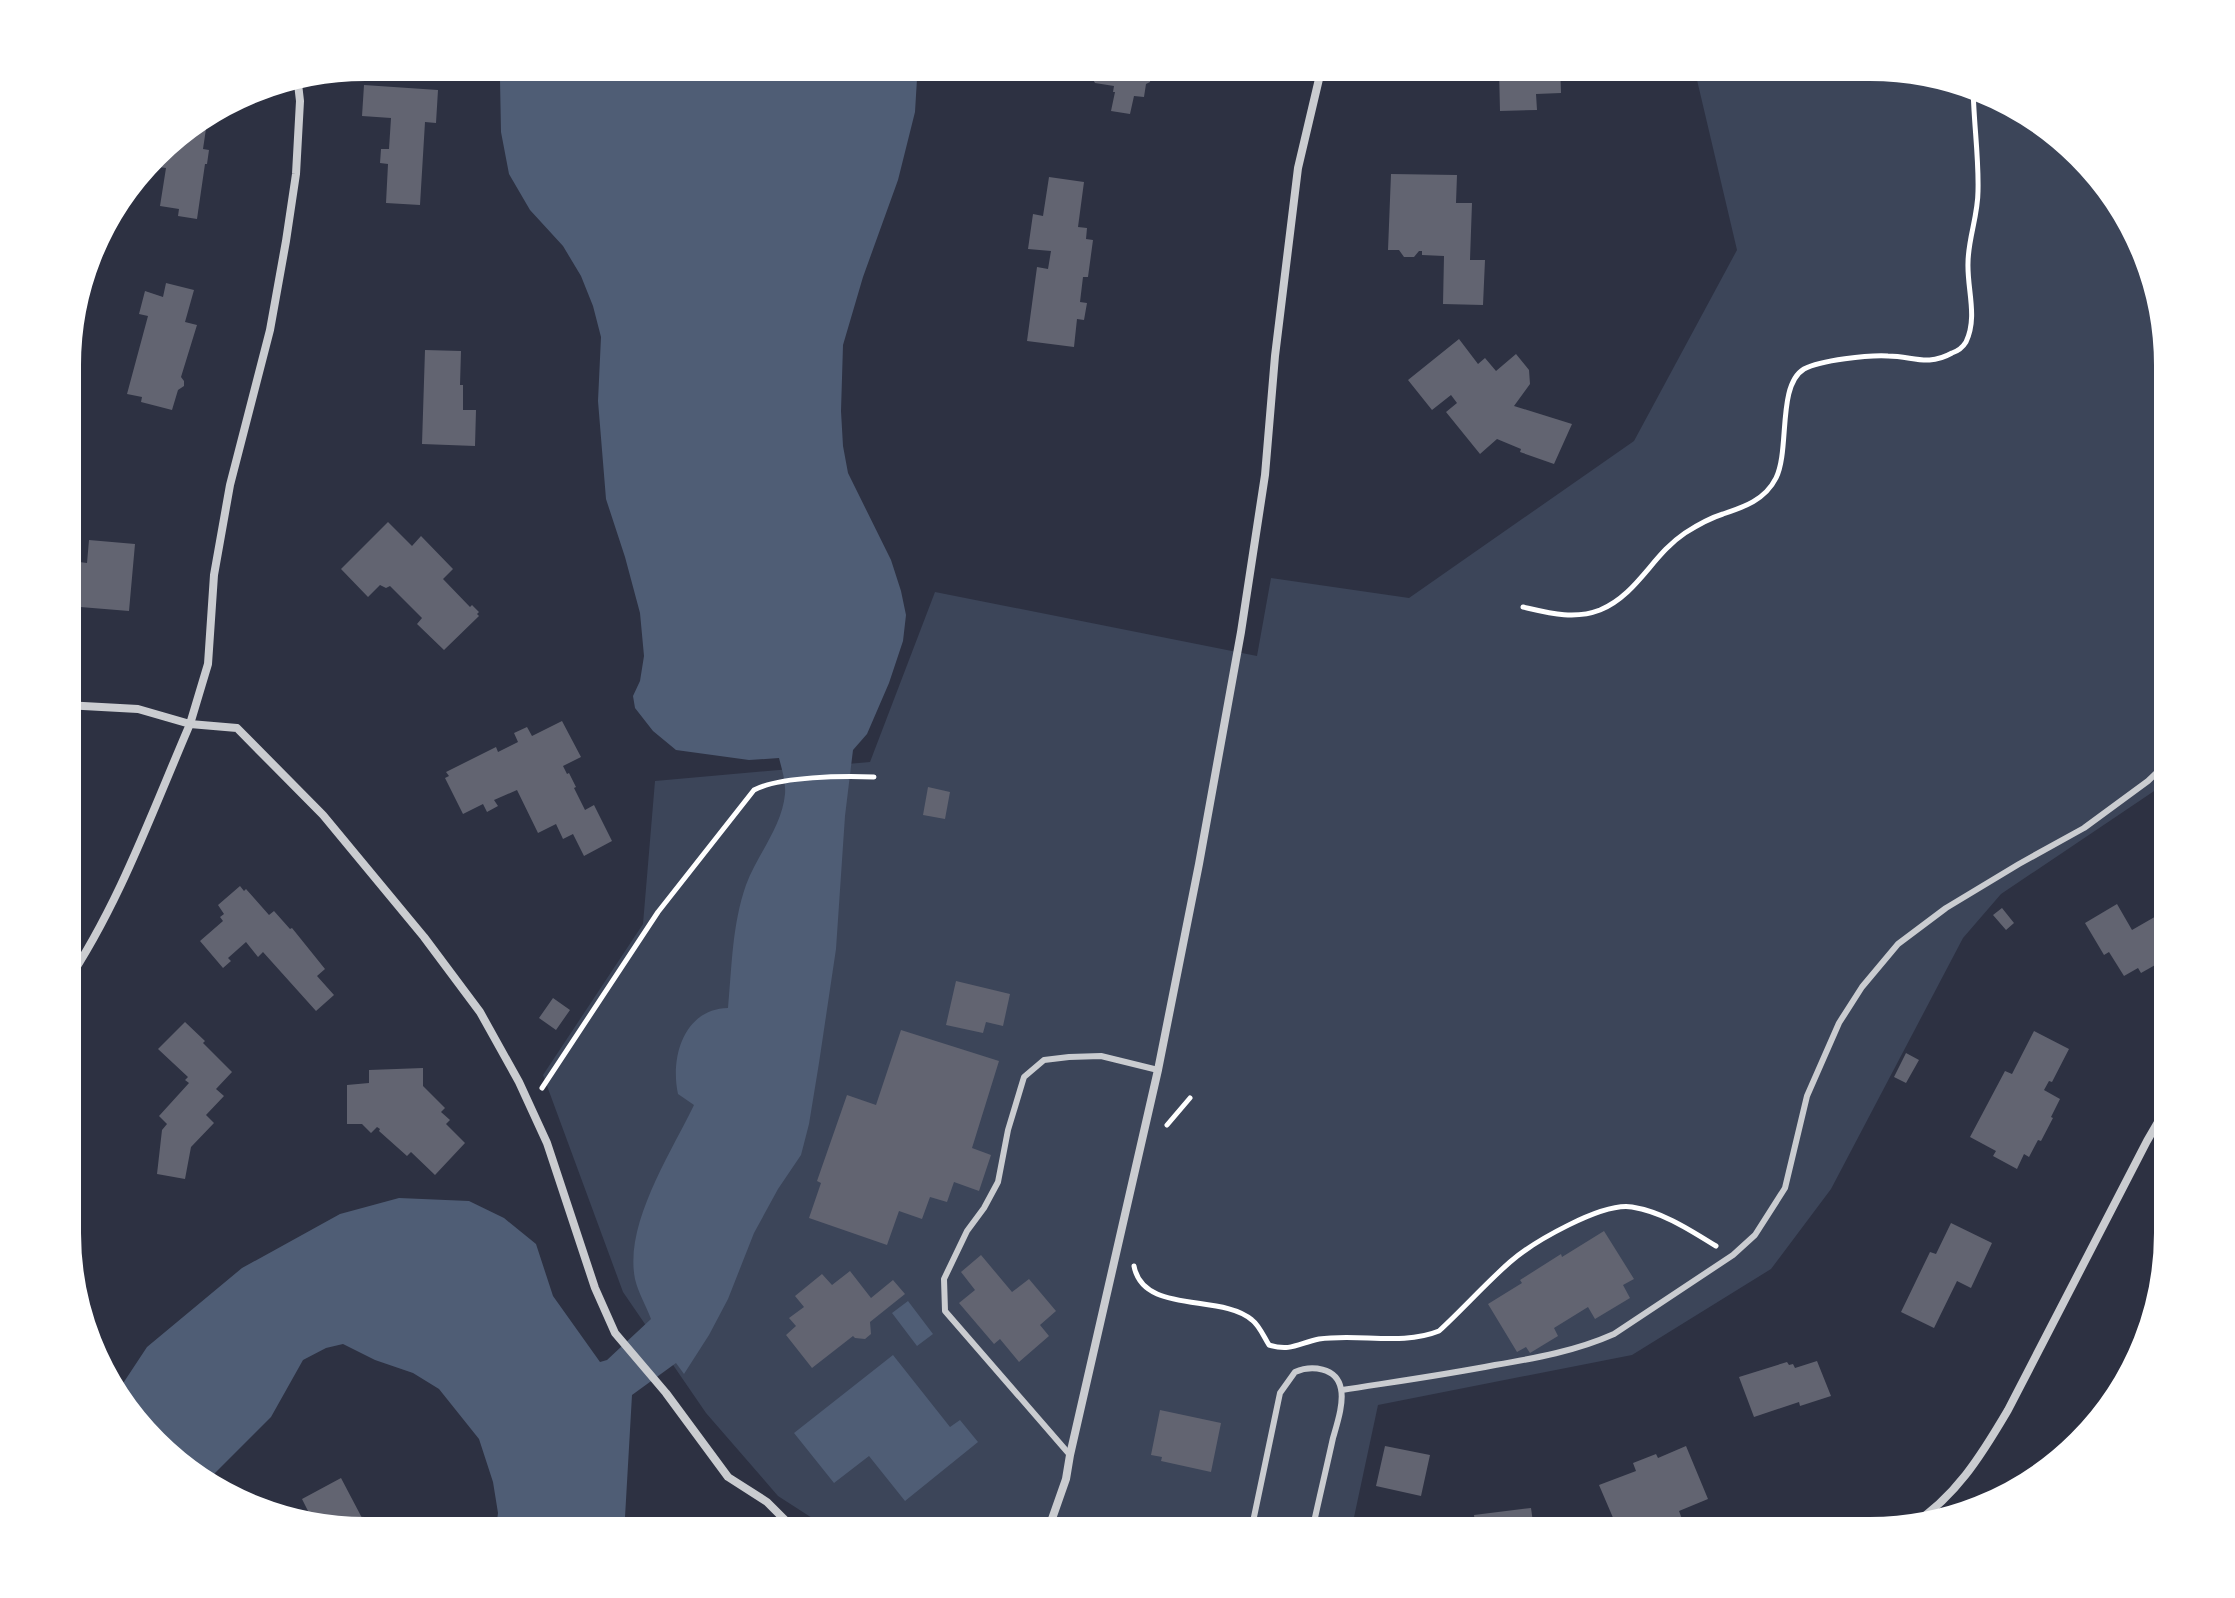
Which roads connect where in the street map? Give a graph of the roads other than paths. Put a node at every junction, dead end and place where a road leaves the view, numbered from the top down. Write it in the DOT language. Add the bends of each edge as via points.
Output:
graph roads {
  1 [pos="1320,76"];
  2 [pos="298,84"];
  3 [pos="76,706"];
  4 [pos="190,724"];
  5 [pos="2159,770"];
  6 [pos="76,968"];
  7 [pos="1158,1070"];
  8 [pos="2159,1121"];
  9 [pos="1342,1390"];
  10 [pos="1070,1455"];
  11 [pos="1926,1516"];
  12 [pos="787,1522"];
  13 [pos="1052,1522"];
  14 [pos="1253,1522"];
  15 [pos="1314,1522"];
  1 -- 7 [label="street" via="1298,168 1265,475 1241,632"];
  2 -- 4 [label="street" via="296,174 286,241 270,330 230,485 214,575 208,664"];
  3 -- 4 [label="street" via="138,709"];
  4 -- 6 [label="street" via="122,880"];
  4 -- 12 [label="street" via="237,728 323,815 424,937 480,1012 519,1082 547,1143 615,1333 728,1477"];
  5 -- 9 [label="lane" via="2084,828 1946,908 1898,944 1839,1023 1807,1096 1785,1188 1755,1235 1733,1255 1596,1343"];
  7 -- 10 [label="street"];
  7 -- 10 [label="lane" via="1101,1056 1069,1057 1044,1060 1024,1077 998,1182 944,1279 945,1311"];
  8 -- 11 [label="street" via="1987,1446 1958,1487"];
  9 -- 14 [label="lane" via="1334,1375 1310,1367 1295,1372 1285,1384"];
  9 -- 15 [label="lane"];
  10 -- 13 [label="street"];
}
